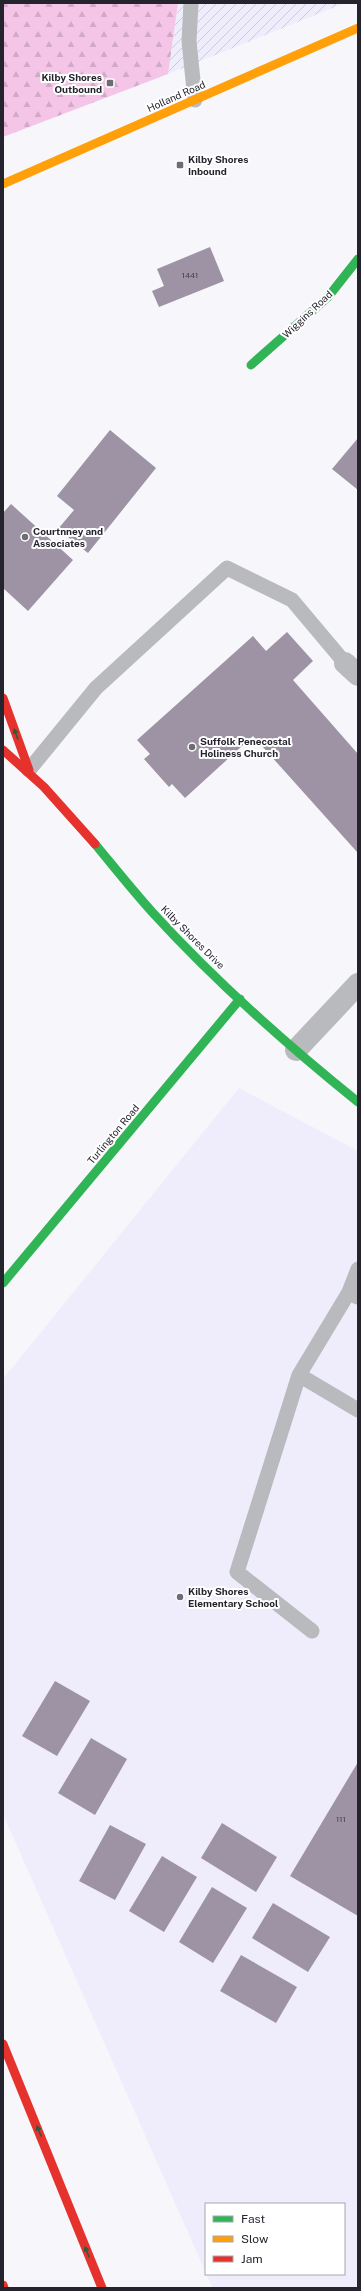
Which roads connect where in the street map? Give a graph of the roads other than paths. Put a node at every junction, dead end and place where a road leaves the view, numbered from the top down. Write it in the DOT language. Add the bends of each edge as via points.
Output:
graph roads {
  1 [pos="191,3"];
  2 [pos="358,28"];
  3 [pos="194,100"];
  4 [pos="3,184"];
  5 [pos="358,259"];
  6 [pos="251,365"];
  7 [pos="352,669"];
  8 [pos="3,698"];
  9 [pos="3,750"];
  10 [pos="29,770"];
  11 [pos="358,984"];
  12 [pos="240,999"];
  13 [pos="296,1050"];
  14 [pos="358,1102"];
  15 [pos="358,1269"];
  16 [pos="3,1283"];
  17 [pos="354,1295"];
  18 [pos="300,1375"];
  19 [pos="358,1410"];
  20 [pos="312,1631"];
  21 [pos="3,2044"];
  22 [pos="3,2285"];
  23 [pos="4,2288"];
  24 [pos="102,2288"];
  1 -- 3 [label="lane" via="189,41"];
  2 -- 3 [label="main road, Holland Road"];
  3 -- 4 [label="main road, Holland Road"];
  5 -- 6 [label="main road, Wiggins Road" via="328,297"];
  7 -- 10 [label="lane" via="292,600 227,568 96,688"];
  10 -- 8 [label="main road, Kilby Shores Drive, one-way"];
  9 -- 10 [label="main road, Kilby Shores Drive"];
  10 -- 12 [label="main road, Kilby Shores Drive" via="154,914"];
  11 -- 13 [label="street"];
  12 -- 13 [label="main road, Kilby Shores Drive"];
  12 -- 16 [label="main road, Turlington Road"];
  13 -- 14 [label="main road, Kilby Shores Drive"];
  15 -- 17 [label="lane"];
  17 -- 18 [label="lane"];
  18 -- 19 [label="lane"];
  18 -- 20 [label="lane" via="237,1572"];
  24 -- 21 [label="main road, one-way"];
  22 -- 23 [label="main road"];
}
